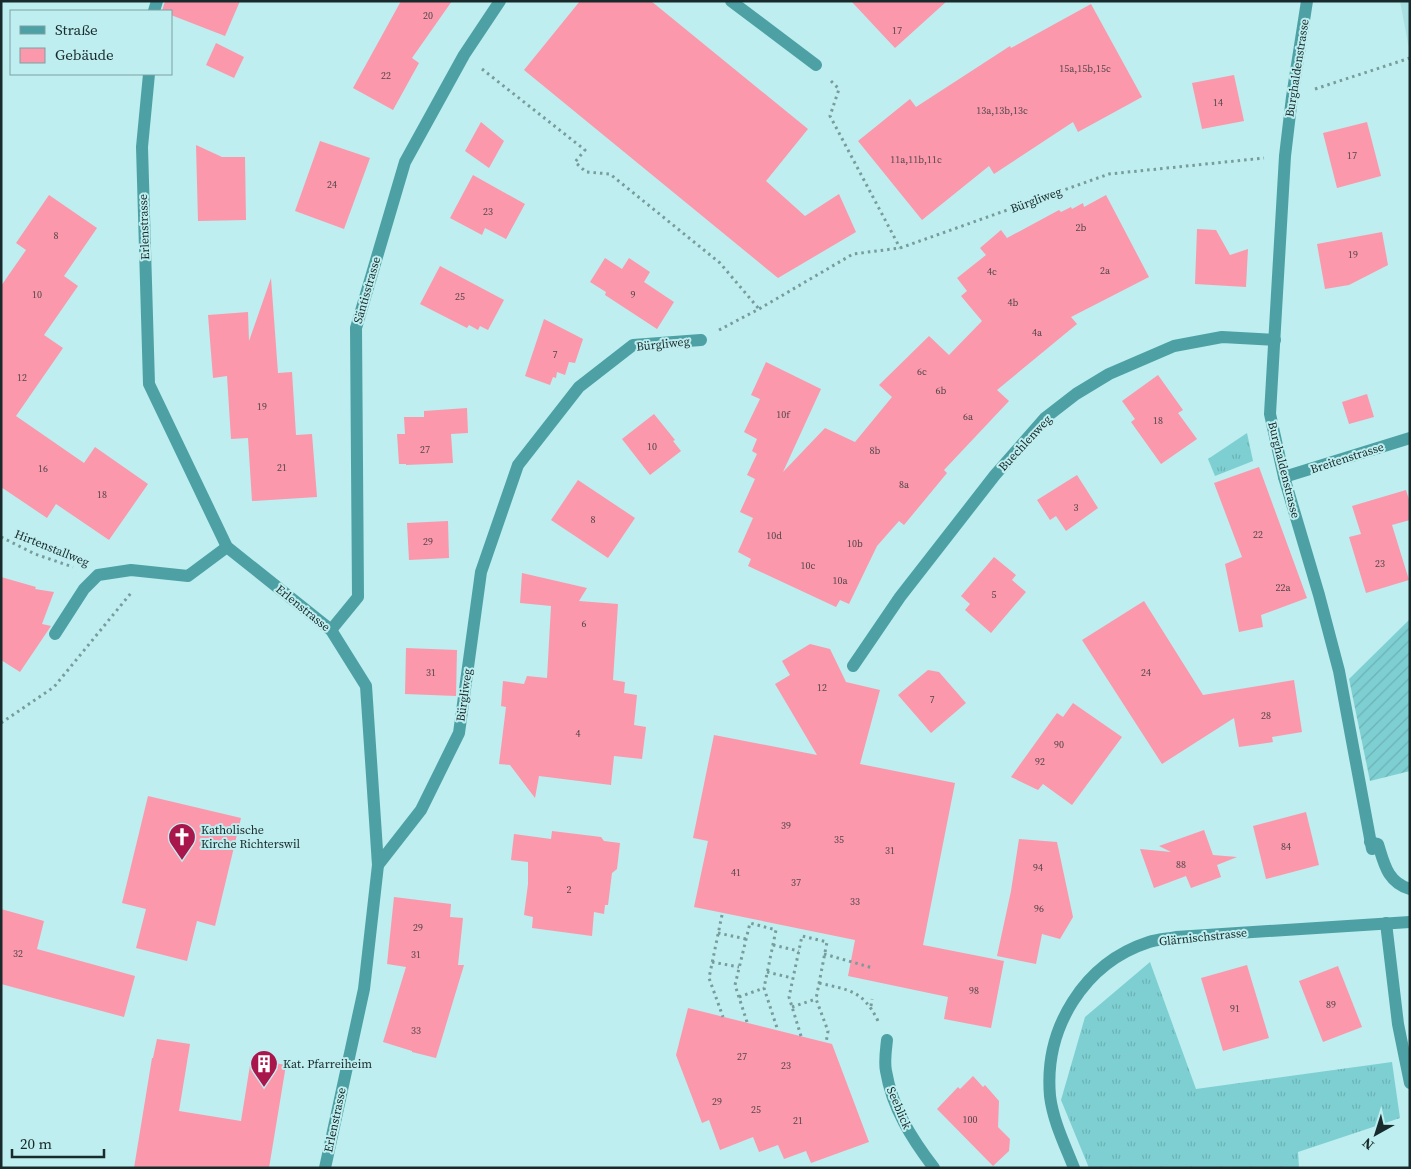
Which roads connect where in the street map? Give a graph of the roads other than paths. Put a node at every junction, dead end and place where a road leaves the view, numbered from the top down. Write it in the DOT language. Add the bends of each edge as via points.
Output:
graph roads {
  1 [pos="500,1"];
  2 [pos="730,1"];
  3 [pos="1308,1"];
  4 [pos="816,65"];
  5 [pos="149,75"];
  6 [pos="701,340"];
  7 [pos="1275,340"];
  8 [pos="1410,438"];
  9 [pos="1284,477"];
  10 [pos="227,547"];
  11 [pos="331,630"];
  12 [pos="55,634"];
  13 [pos="853,666"];
  14 [pos="378,865"];
  15 [pos="1410,889"];
  16 [pos="1410,922"];
  17 [pos="1386,923"];
  18 [pos="887,1040"];
  19 [pos="1410,1083"];
  20 [pos="324,1168"];
  21 [pos="934,1168"];
  22 [pos="1074,1168"];
  1 -- 11 [label="street, Säntisstrasse" via="464,55 405,162 356,328 358,597"];
  2 -- 4 [label="street"];
  3 -- 7 [label="street, Burghaldenstrasse" via="1285,156"];
  5 -- 10 [label="street, Erlenstrasse" via="142,147 149,384"];
  6 -- 14 [label="street, Bürgliweg" via="633,345 579,387 518,465 481,572 459,733 421,810"];
  7 -- 9 [label="street, Burghaldenstrasse" via="1270,414"];
  7 -- 13 [label="street, Buechlenweg" via="1222,337 1174,346 1109,374 1076,394 1045,418 995,475 900,596"];
  8 -- 9 [label="street, Breitenstrasse"];
  9 -- 15 [label="street, Burghaldenstrasse" via="1339,671 1371,845 1378,844 1387,872 1396,882"];
  10 -- 11 [label="street, Erlenstrasse"];
  10 -- 12 [label="street" via="188,576 131,570 98,575 84,589"];
  11 -- 14 [label="street, Erlenstrasse" via="366,686"];
  14 -- 20 [label="street, Erlenstrasse" via="364,989"];
  16 -- 17 [label="street, Glärnischstrasse"];
  17 -- 19 [label="street" via="1398,1024"];
  17 -- 22 [label="street, Glärnischstrasse" via="1176,937 1150,942 1104,966 1072,1002 1056,1036 1051,1058 1052,1106"];
  18 -- 21 [label="street, Seeblick" via="885,1070 891,1094 920,1150"];
}
